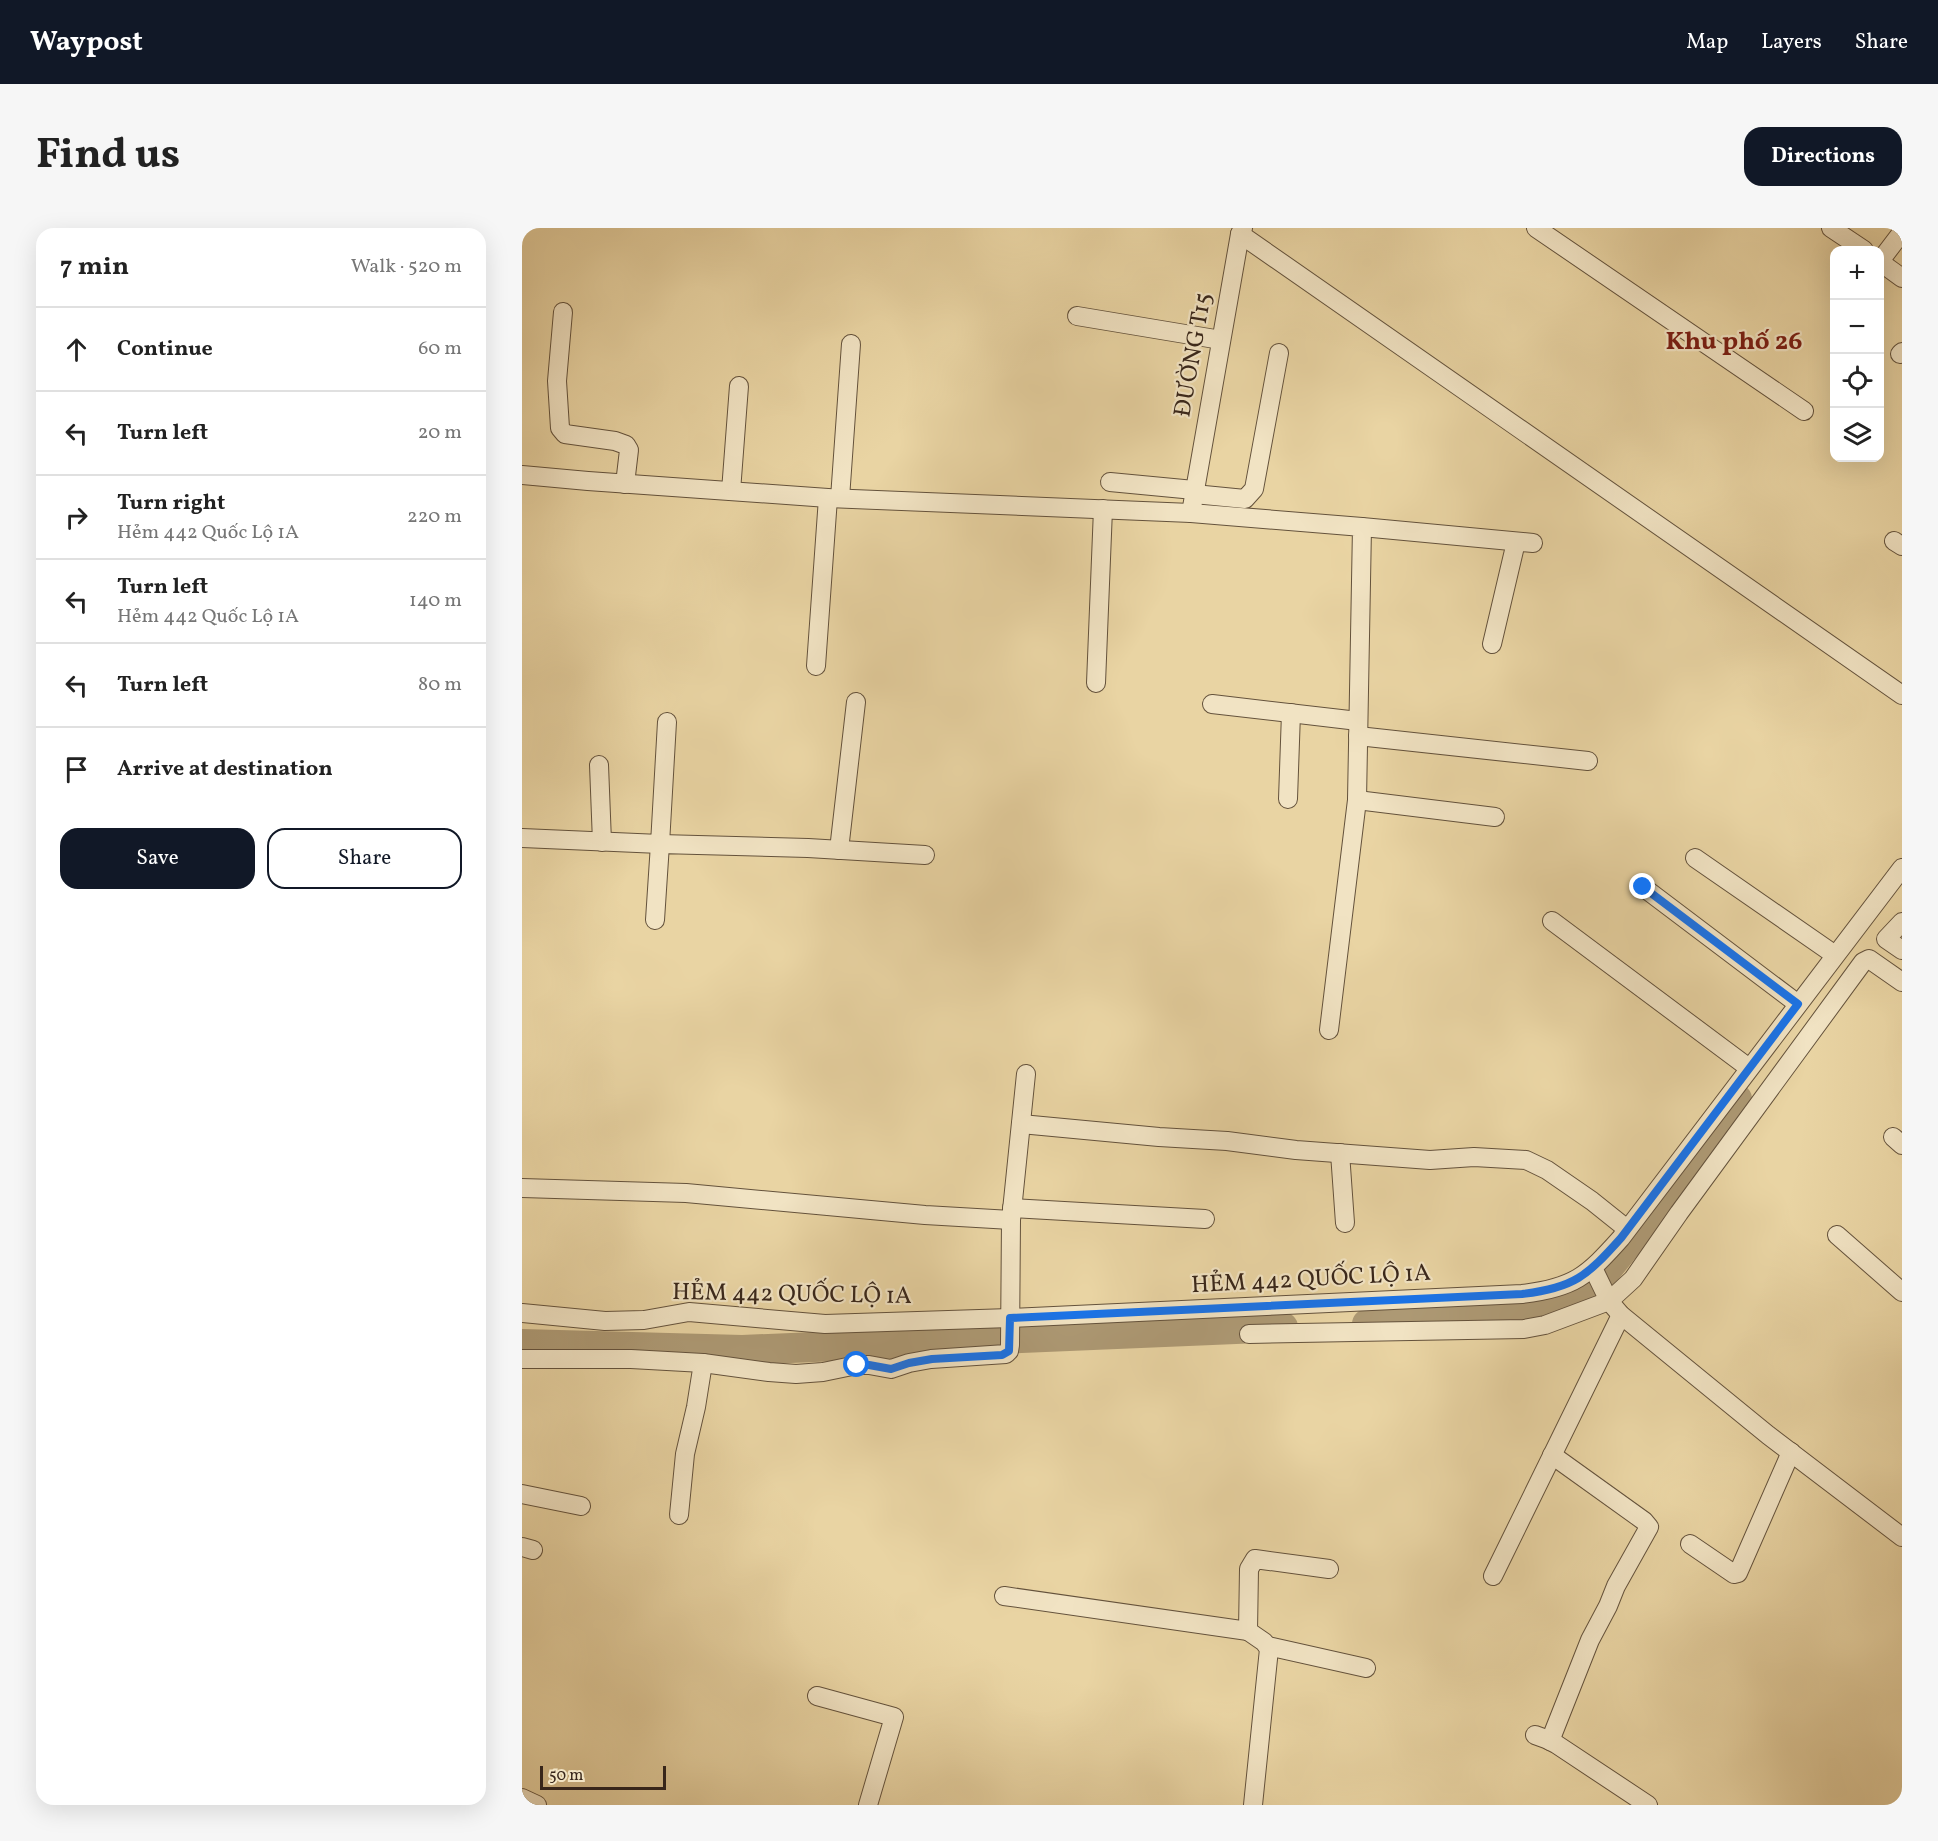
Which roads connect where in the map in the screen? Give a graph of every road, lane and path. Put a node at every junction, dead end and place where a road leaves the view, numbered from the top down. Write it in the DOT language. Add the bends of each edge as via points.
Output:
graph roads {
  1 [pos="1536,228"];
  2 [pos="1832,228"];
  3 [pos="1241,231"];
  4 [pos="1902,232"];
  5 [pos="1858,246"];
  6 [pos="1884,257"];
  7 [pos="1884,265"];
  8 [pos="1902,278"];
  9 [pos="563,312"];
  10 [pos="1077,316"];
  11 [pos="1221,340"];
  12 [pos="851,344"];
  13 [pos="1278,353"];
  14 [pos="738,386"];
  15 [pos="1804,411"];
  16 [pos="522,475"];
  17 [pos="1110,482"];
  18 [pos="625,484"];
  19 [pos="731,491"];
  20 [pos="1194,492"];
  21 [pos="834,498"];
  22 [pos="1103,509"];
  23 [pos="1191,513"];
  24 [pos="1362,527"];
  25 [pos="1492,644"];
  26 [pos="816,666"];
  27 [pos="1096,683"];
  28 [pos="1902,695"];
  29 [pos="856,702"];
  30 [pos="1212,704"];
  31 [pos="1291,713"];
  32 [pos="667,722"];
  33 [pos="1358,728"];
  34 [pos="1588,762"];
  35 [pos="599,765"];
  36 [pos="1288,799"];
  37 [pos="1357,801"];
  38 [pos="1495,817"];
  39 [pos="522,838"];
  40 [pos="602,842"];
  41 [pos="660,844"];
  42 [pos="839,850"];
  43 [pos="924,855"];
  44 [pos="1695,858"];
  45 [pos="1902,868"];
  46 [pos="1643,887"];
  47 [pos="655,920"];
  48 [pos="1552,921"];
  49 [pos="1902,922"];
  50 [pos="1902,950"];
  51 [pos="1835,955"];
  52 [pos="1902,982"];
  53 [pos="1798,1004"];
  54 [pos="1329,1030"];
  55 [pos="1749,1068"];
  56 [pos="1026,1074"];
  57 [pos="1021,1124"];
  58 [pos="1340,1153"];
  59 [pos="522,1188"];
  60 [pos="1012,1214"];
  61 [pos="1205,1219"];
  62 [pos="1345,1223"];
  63 [pos="1628,1229"];
  64 [pos="1837,1235"];
  65 [pos="1597,1276"];
  66 [pos="1902,1292"];
  67 [pos="1616,1308"];
  68 [pos="522,1313"];
  69 [pos="1010,1320"];
  70 [pos="1249,1334"];
  71 [pos="522,1359"];
  72 [pos="703,1363"];
  73 [pos="1791,1452"];
  74 [pos="1552,1455"];
  75 [pos="522,1494"];
  76 [pos="581,1506"];
  77 [pos="679,1515"];
  78 [pos="1902,1538"];
  79 [pos="1690,1544"];
  80 [pos="1329,1569"];
  81 [pos="1493,1576"];
  82 [pos="1005,1596"];
  83 [pos="1248,1631"];
  84 [pos="1268,1646"];
  85 [pos="1366,1668"];
  86 [pos="817,1696"];
  87 [pos="522,1798"];
  88 [pos="537,1805"];
  89 [pos="868,1805"];
  90 [pos="1253,1805"];
  91 [pos="1648,1805"];
  1 -- 15 [label="street"];
  2 -- 5 [label="street"];
  3 -- 11 [label="street, ĐƯỜNG T15"];
  3 -- 28 [label="street"];
  4 -- 6 [label="street"];
  7 -- 8 [label="street"];
  9 -- 18 [label="street" via="557,381 560,428 565,434 626,445 629,450"];
  10 -- 11 [label="street"];
  11 -- 20 [label="street, ĐƯỜNG T15"];
  12 -- 21 [label="street"];
  13 -- 20 [label="street" via="1254,489 1245,499"];
  14 -- 19 [label="street"];
  16 -- 18 [label="street"];
  17 -- 20 [label="street"];
  18 -- 19 [label="street"];
  19 -- 21 [label="street"];
  20 -- 23 [label="street, ĐƯỜNG T15"];
  21 -- 22 [label="street"];
  21 -- 26 [label="street"];
  22 -- 23 [label="street"];
  22 -- 27 [label="street"];
  23 -- 24 [label="street"];
  24 -- 25 [label="street" via="1524,542"];
  24 -- 33 [label="street"];
  29 -- 42 [label="street"];
  30 -- 31 [label="street"];
  31 -- 33 [label="street"];
  31 -- 36 [label="street"];
  32 -- 41 [label="street"];
  33 -- 34 [label="street"];
  33 -- 37 [label="street"];
  35 -- 40 [label="street"];
  37 -- 38 [label="street"];
  37 -- 54 [label="street"];
  39 -- 40 [label="street"];
  40 -- 41 [label="street"];
  41 -- 42 [label="street"];
  41 -- 47 [label="street"];
  42 -- 43 [label="street"];
  44 -- 51 [label="street"];
  45 -- 51 [label="street, HẺM 442 QUỐC LỘ 1A"];
  46 -- 53 [label="street"];
  48 -- 55 [label="street"];
  49 -- 50 [label="street" via="1886,939"];
  51 -- 53 [label="street, HẺM 442 QUỐC LỘ 1A"];
  52 -- 67 [label="street" via="1865,960 1678,1213"];
  53 -- 55 [label="street, HẺM 442 QUỐC LỘ 1A"];
  55 -- 63 [label="street, HẺM 442 QUỐC LỘ 1A"];
  56 -- 57 [label="street"];
  57 -- 58 [label="street"];
  57 -- 60 [label="street"];
  58 -- 62 [label="street"];
  58 -- 63 [label="street" via="1430,1160 1526,1160 1547,1170"];
  59 -- 60 [label="street" via="686,1193"];
  60 -- 61 [label="street"];
  60 -- 69 [label="street"];
  63 -- 65 [label="street, HẺM 442 QUỐC LỘ 1A"];
  64 -- 66 [label="street"];
  65 -- 67 [label="street"];
  65 -- 69 [label="street, HẺM 442 QUỐC LỘ 1A" via="1522,1294"];
  67 -- 70 [label="street" via="1524,1329"];
  67 -- 73 [label="street"];
  67 -- 74 [label="street"];
  68 -- 69 [label="street, HẺM 442 QUỐC LỘ 1A" via="605,1321 644,1320 689,1312 825,1324"];
  69 -- 72 [label="street" via="1009,1351 1002,1355 932,1359 891,1369 857,1365 796,1374"];
  71 -- 72 [label="street"];
  72 -- 77 [label="street" via="684,1454"];
  73 -- 78 [label="street"];
  73 -- 79 [label="street" via="1738,1573"];
  74 -- 81 [label="street"];
  74 -- 91 [label="street" via="1649,1527 1616,1586 1543,1738"];
  75 -- 76 [label="street"];
  80 -- 83 [label="street" via="1254,1559 1249,1569"];
  82 -- 83 [label="street"];
  83 -- 84 [label="street"];
  84 -- 85 [label="street"];
  84 -- 90 [label="street"];
  86 -- 89 [label="street" via="894,1717"];
  87 -- 88 [label="street"];
}
